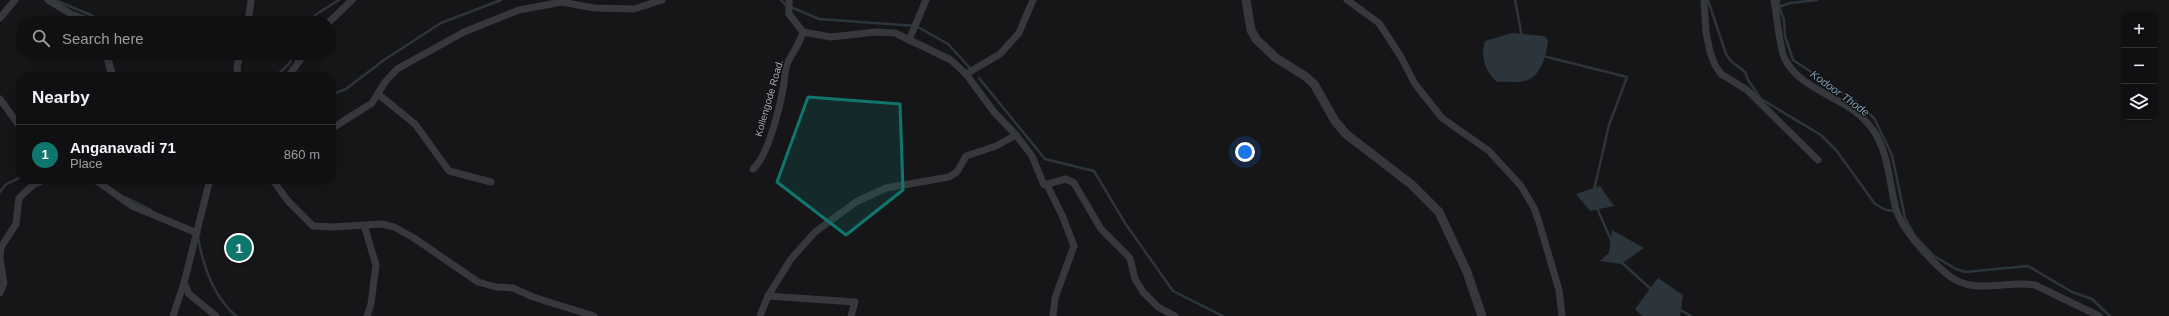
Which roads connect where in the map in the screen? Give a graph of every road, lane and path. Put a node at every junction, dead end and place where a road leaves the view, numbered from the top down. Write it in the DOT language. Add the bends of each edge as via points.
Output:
graph roads {
  1 [pos="15,0"];
  2 [pos="48,0"];
  3 [pos="251,0"];
  4 [pos="352,0"];
  5 [pos="662,0"];
  6 [pos="788,0"];
  7 [pos="926,0"];
  8 [pos="1033,0"];
  9 [pos="1246,0"];
  10 [pos="1347,0"];
  11 [pos="1704,0"];
  12 [pos="1774,0"];
  13 [pos="76,16"];
  14 [pos="249,16"];
  15 [pos="335,16"];
  16 [pos="0,18"];
  17 [pos="802,32"];
  18 [pos="909,40"];
  19 [pos="108,60"];
  20 [pos="239,60"];
  21 [pos="299,60"];
  22 [pos="111,72"];
  23 [pos="237,72"];
  24 [pos="291,72"];
  25 [pos="966,74"];
  26 [pos="378,94"];
  27 [pos="0,99"];
  28 [pos="16,121"];
  29 [pos="336,126"];
  30 [pos="1016,135"];
  31 [pos="1818,160"];
  32 [pos="753,169"];
  33 [pos="491,182"];
  34 [pos="35,184"];
  35 [pos="101,184"];
  36 [pos="209,184"];
  37 [pos="276,184"];
  38 [pos="1047,185"];
  39 [pos="364,225"];
  40 [pos="197,233"];
  41 [pos="184,283"];
  42 [pos="0,293"];
  43 [pos="768,296"];
  44 [pos="172,316"];
  45 [pos="216,316"];
  46 [pos="367,316"];
  47 [pos="594,316"];
  48 [pos="760,316"];
  49 [pos="851,316"];
  50 [pos="1053,316"];
  51 [pos="1175,316"];
  52 [pos="1482,316"];
  53 [pos="1562,316"];
  54 [pos="2099,316"];
  1 -- 16 [label="street"];
  2 -- 13 [label="street"];
  3 -- 14 [label="street"];
  4 -- 15 [label="street"];
  5 -- 26 [label="street" via="634,9 594,8 562,2 519,10 464,32 398,69 385,82"];
  6 -- 17 [label="street" via="789,14"];
  7 -- 18 [label="street"];
  8 -- 25 [label="street" via="1019,33 1000,54"];
  9 -- 52 [label="street" via="1251,30 1256,39 1276,58 1314,84 1335,122 1346,134 1411,184 1439,212 1467,272"];
  10 -- 53 [label="street" via="1379,23 1402,57 1415,84 1442,118 1489,151 1521,186 1539,222 1559,290"];
  11 -- 31 [label="street" via="1706,32 1715,65 1722,74 1747,90"];
  12 -- 54 [label="street" via="1783,55 1792,72 1856,112 1874,131 1885,157 1896,208 1907,232 1948,275 1973,286 1999,287 2024,283 2036,285"];
  17 -- 18 [label="street" via="831,37 876,32 895,33"];
  17 -- 32 [label="street, Kollengode Road." via="795,53 788,62 781,99 764,153"];
  18 -- 25 [label="street" via="951,60"];
  19 -- 22 [label="street"];
  20 -- 23 [label="street"];
  21 -- 24 [label="street"];
  25 -- 30 [label="street" via="994,112"];
  26 -- 29 [label="street" via="372,103"];
  26 -- 33 [label="street" via="414,124 449,171"];
  27 -- 28 [label="street"];
  30 -- 38 [label="street" via="1032,156 1044,185"];
  30 -- 43 [label="street" via="966,156 957,172 949,177 886,188 856,202 815,232 790,260"];
  34 -- 42 [label="street" via="19,198 16,224 1,247 4,283"];
  35 -- 40 [label="street" via="132,206"];
  36 -- 40 [label="street"];
  37 -- 39 [label="street" via="288,201 313,226"];
  38 -- 50 [label="street" via="1074,246 1055,298"];
  38 -- 51 [label="street" via="1066,180 1074,183 1101,229 1130,258 1135,280 1143,292 1158,307"];
  39 -- 46 [label="street" via="376,265"];
  39 -- 47 [label="street" via="382,224 394,227 478,282 513,288"];
  40 -- 41 [label="street"];
  41 -- 44 [label="street"];
  41 -- 45 [label="street" via="189,294"];
  43 -- 48 [label="street"];
  43 -- 49 [label="street" via="855,302"];
}
